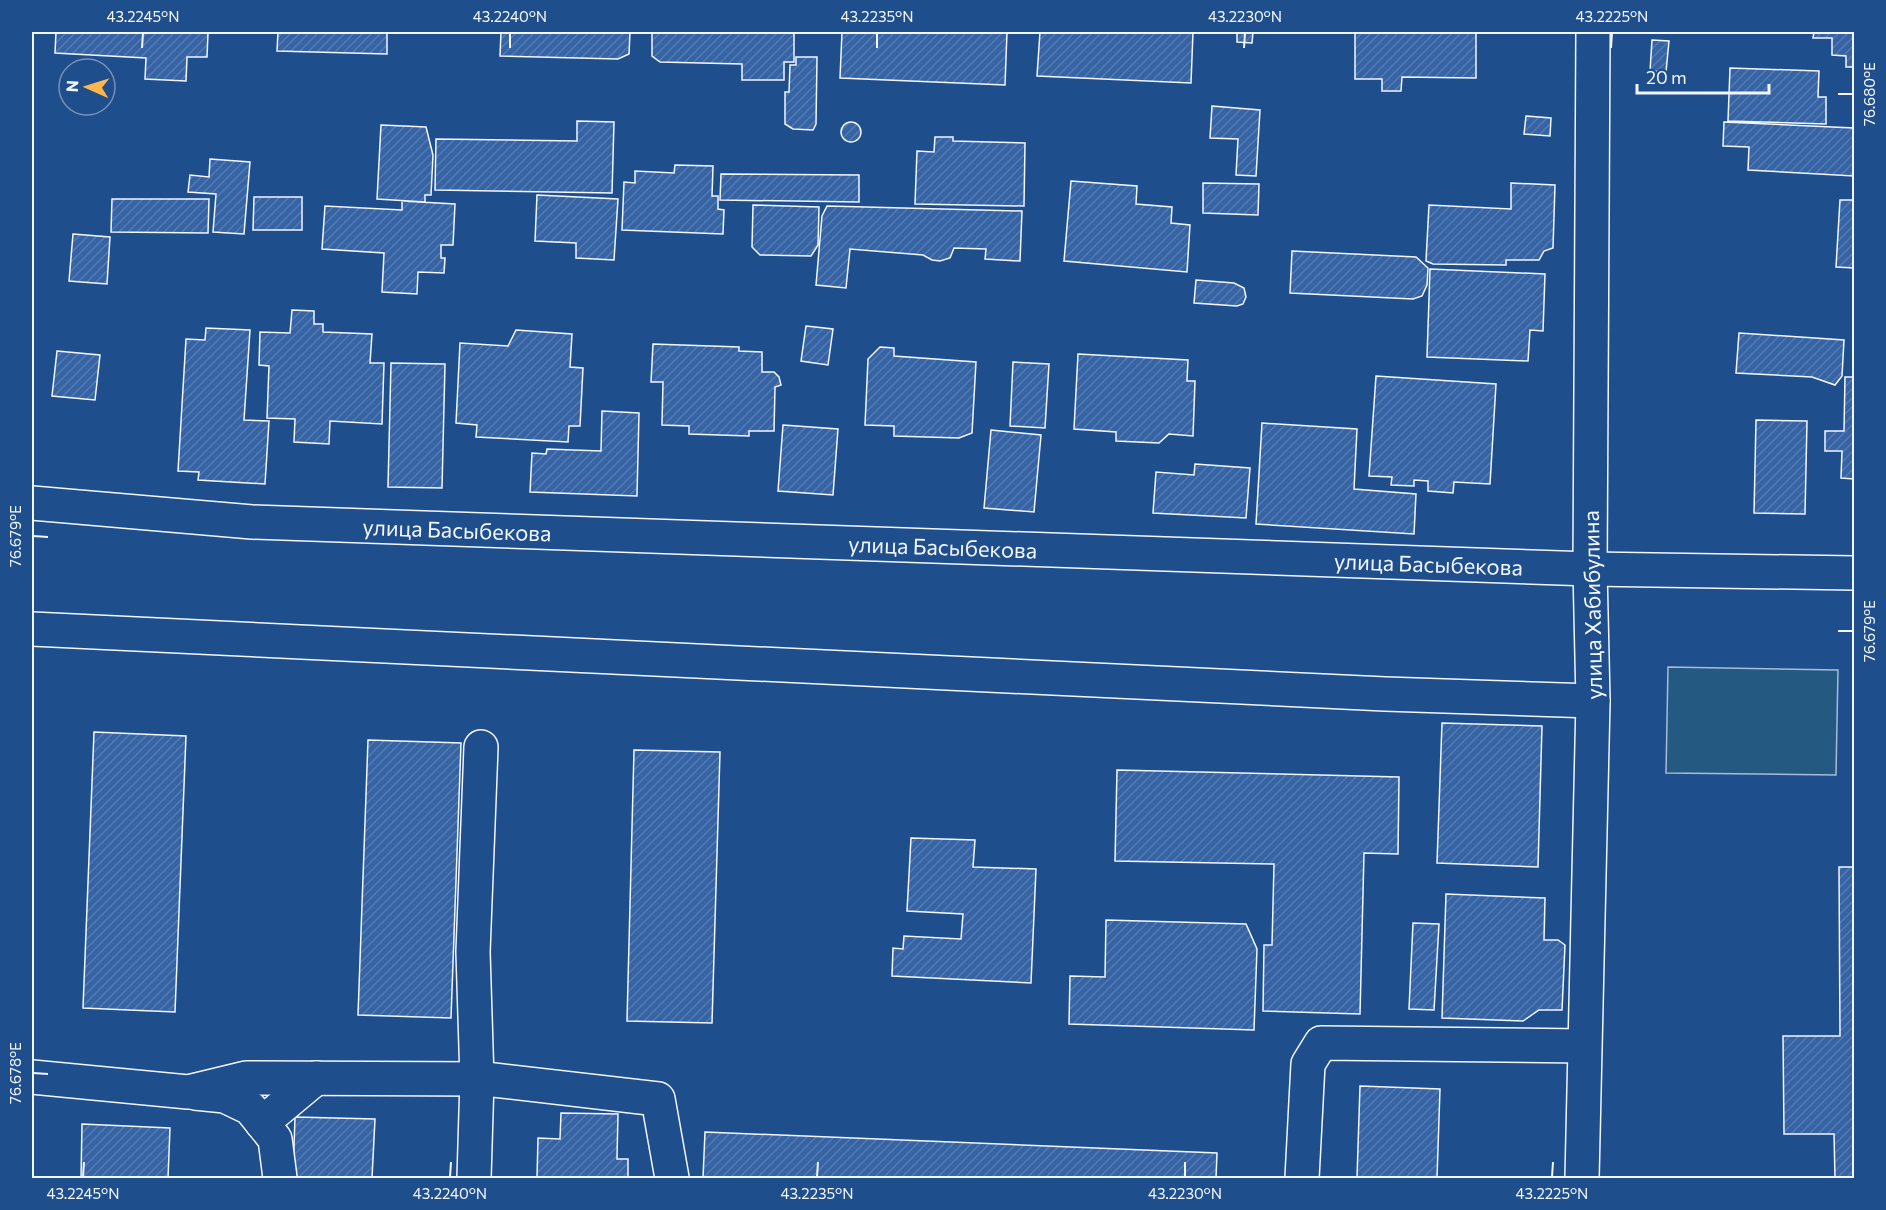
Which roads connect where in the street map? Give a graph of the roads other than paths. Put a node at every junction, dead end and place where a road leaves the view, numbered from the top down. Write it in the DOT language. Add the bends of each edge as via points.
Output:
graph roads {
  1 [pos="1593,32"];
  2 [pos="32,503"];
  3 [pos="1590,569"];
  4 [pos="1854,573"];
  5 [pos="32,629"];
  6 [pos="1593,701"];
  7 [pos="481,747"];
  8 [pos="1584,1046"];
  9 [pos="32,1077"];
  10 [pos="316,1078"];
  11 [pos="477,1080"];
  12 [pos="188,1092"];
  13 [pos="262,1123"];
  14 [pos="280,1179"];
  15 [pos="474,1179"];
  16 [pos="672,1179"];
  17 [pos="1302,1179"];
  18 [pos="1582,1179"];
  1 -- 3 [label="street, улица Хабибулина"];
  2 -- 3 [label="street, улица Басыбекова" via="252,522"];
  3 -- 4 [label="street, улица Басыбекова"];
  3 -- 6 [label="street, улица Хабибулина"];
  5 -- 6 [label="street"];
  6 -- 8 [label="street, улица Хабибулина"];
  7 -- 11 [label="street" via="473,952"];
  8 -- 17 [label="street" via="1321,1043 1308,1064"];
  8 -- 18 [label="street, улица Хабибулина"];
  9 -- 12 [label="street"];
  10 -- 11 [label="street"];
  10 -- 12 [label="street" via="246,1078"];
  10 -- 13 [label="street"];
  11 -- 15 [label="street"];
  11 -- 16 [label="street" via="658,1099"];
  12 -- 13 [label="street" via="225,1096 250,1108"];
  13 -- 14 [label="street" via="275,1139"];
}
